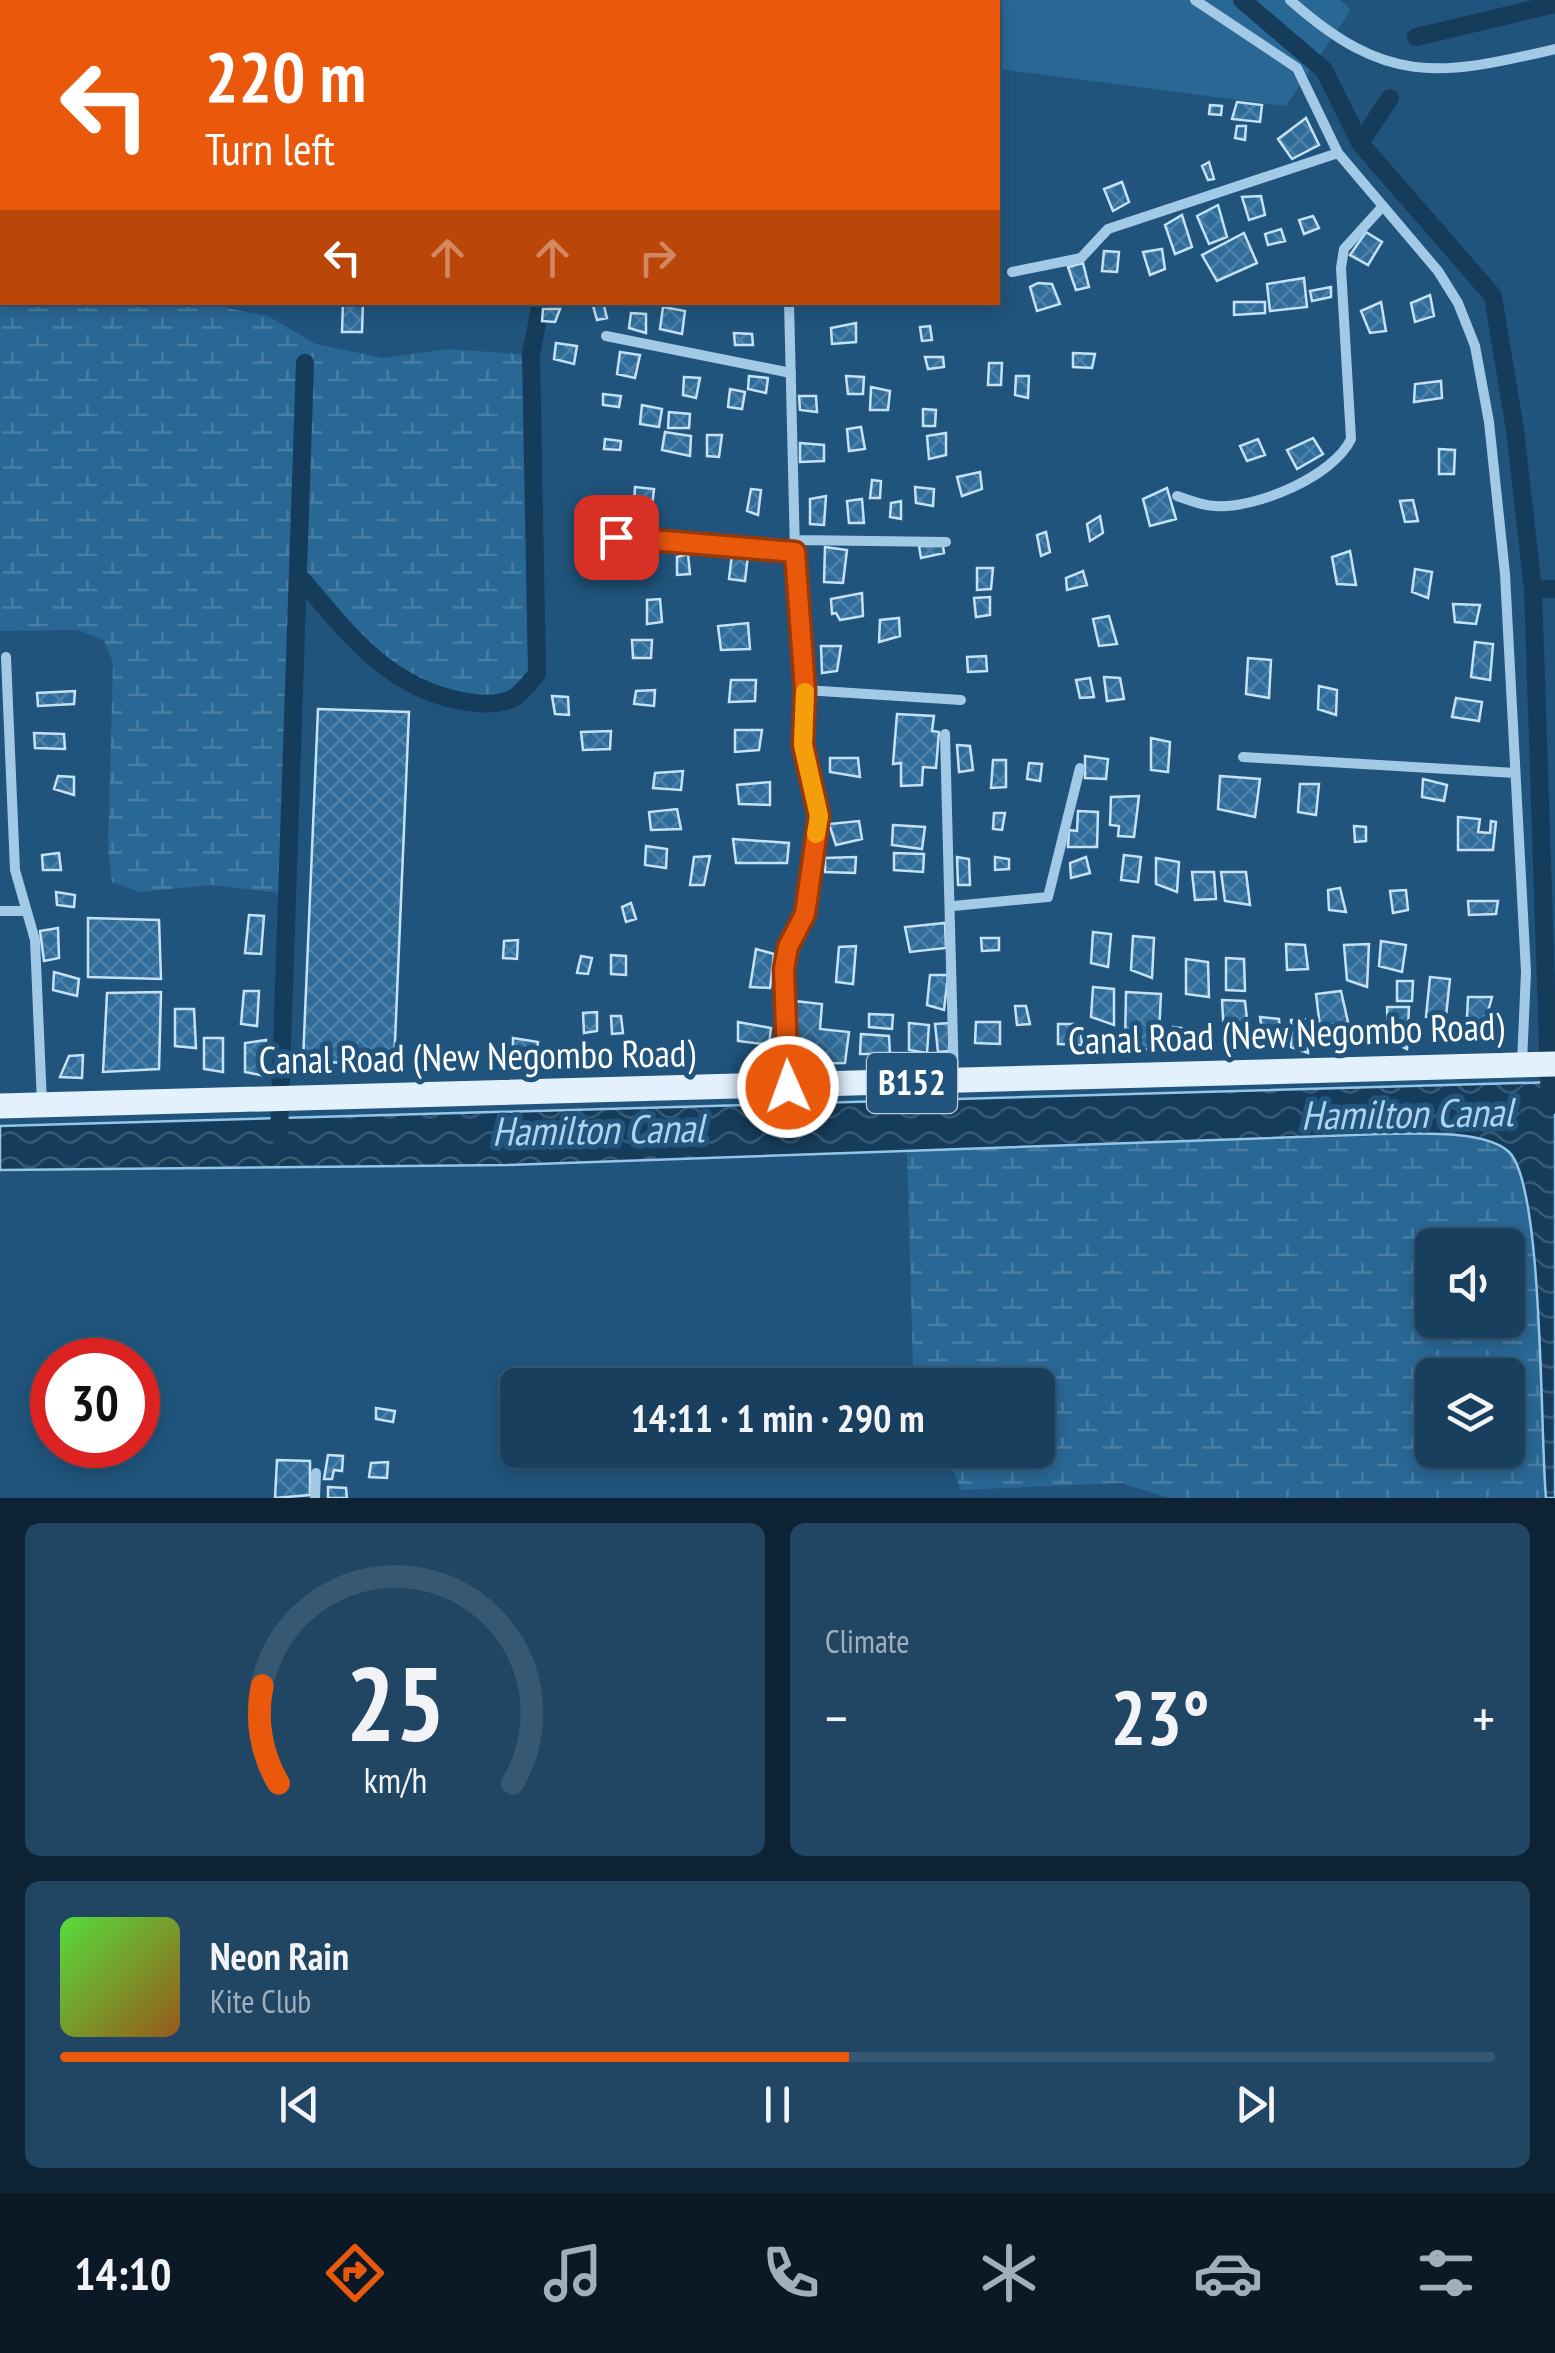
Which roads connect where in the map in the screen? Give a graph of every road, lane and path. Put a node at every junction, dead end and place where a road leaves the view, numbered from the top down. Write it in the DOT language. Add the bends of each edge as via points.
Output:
graph roads {
  1 [pos="1195,0"];
  2 [pos="1290,0"];
  3 [pos="1555,49"];
  4 [pos="1338,153"];
  5 [pos="1382,207"];
  6 [pos="1012,272"];
  7 [pos="789,305"];
  8 [pos="606,336"];
  9 [pos="790,373"];
  10 [pos="1177,496"];
  11 [pos="616,537"];
  12 [pos="796,540"];
  13 [pos="946,542"];
  14 [pos="795,552"];
  15 [pos="6,657"];
  16 [pos="805,690"];
  17 [pos="960,700"];
  18 [pos="946,734"];
  19 [pos="1243,756"];
  20 [pos="1080,768"];
  21 [pos="1515,774"];
  22 [pos="953,906"];
  23 [pos="0,911"];
  24 [pos="24,912"];
  25 [pos="1536,1065"];
  26 [pos="954,1082"];
  27 [pos="788,1087"];
  28 [pos="0,1106"];
  29 [pos="42,1106"];
  30 [pos="316,1473"];
  31 [pos="315,1498"];
  1 -- 4 [label="street" via="1297,68"];
  2 -- 3 [label="street" via="1364,54 1406,68 1455,69"];
  4 -- 5 [label="street"];
  4 -- 6 [label="street" via="1108,228 1081,258"];
  5 -- 10 [label="street" via="1344,249 1341,268 1351,440 1344,454 1331,468 1282,492 1217,507"];
  5 -- 21 [label="street" via="1448,286 1475,346 1506,574"];
  7 -- 9 [label="street"];
  8 -- 9 [label="street"];
  9 -- 12 [label="street"];
  11 -- 14 [label="street"];
  12 -- 13 [label="street"];
  12 -- 14 [label="street"];
  14 -- 16 [label="street"];
  15 -- 24 [label="street" via="15,870"];
  16 -- 17 [label="street"];
  16 -- 27 [label="street" via="803,745 819,816 805,914 784,969"];
  18 -- 22 [label="street"];
  19 -- 21 [label="street"];
  20 -- 22 [label="street" via="1048,898"];
  21 -- 25 [label="street"];
  22 -- 26 [label="street"];
  23 -- 24 [label="street"];
  24 -- 29 [label="street" via="35,940"];
  25 -- 26 [label="main road, Canal Road (New Negombo Road) / B152"];
  26 -- 27 [label="main road, Canal Road (New Negombo Road) / B152"];
  27 -- 29 [label="main road, Canal Road (New Negombo Road) / B152"];
  28 -- 29 [label="main road, Canal Road (New Negombo Road) / B152"];
  30 -- 31 [label="street"];
}
